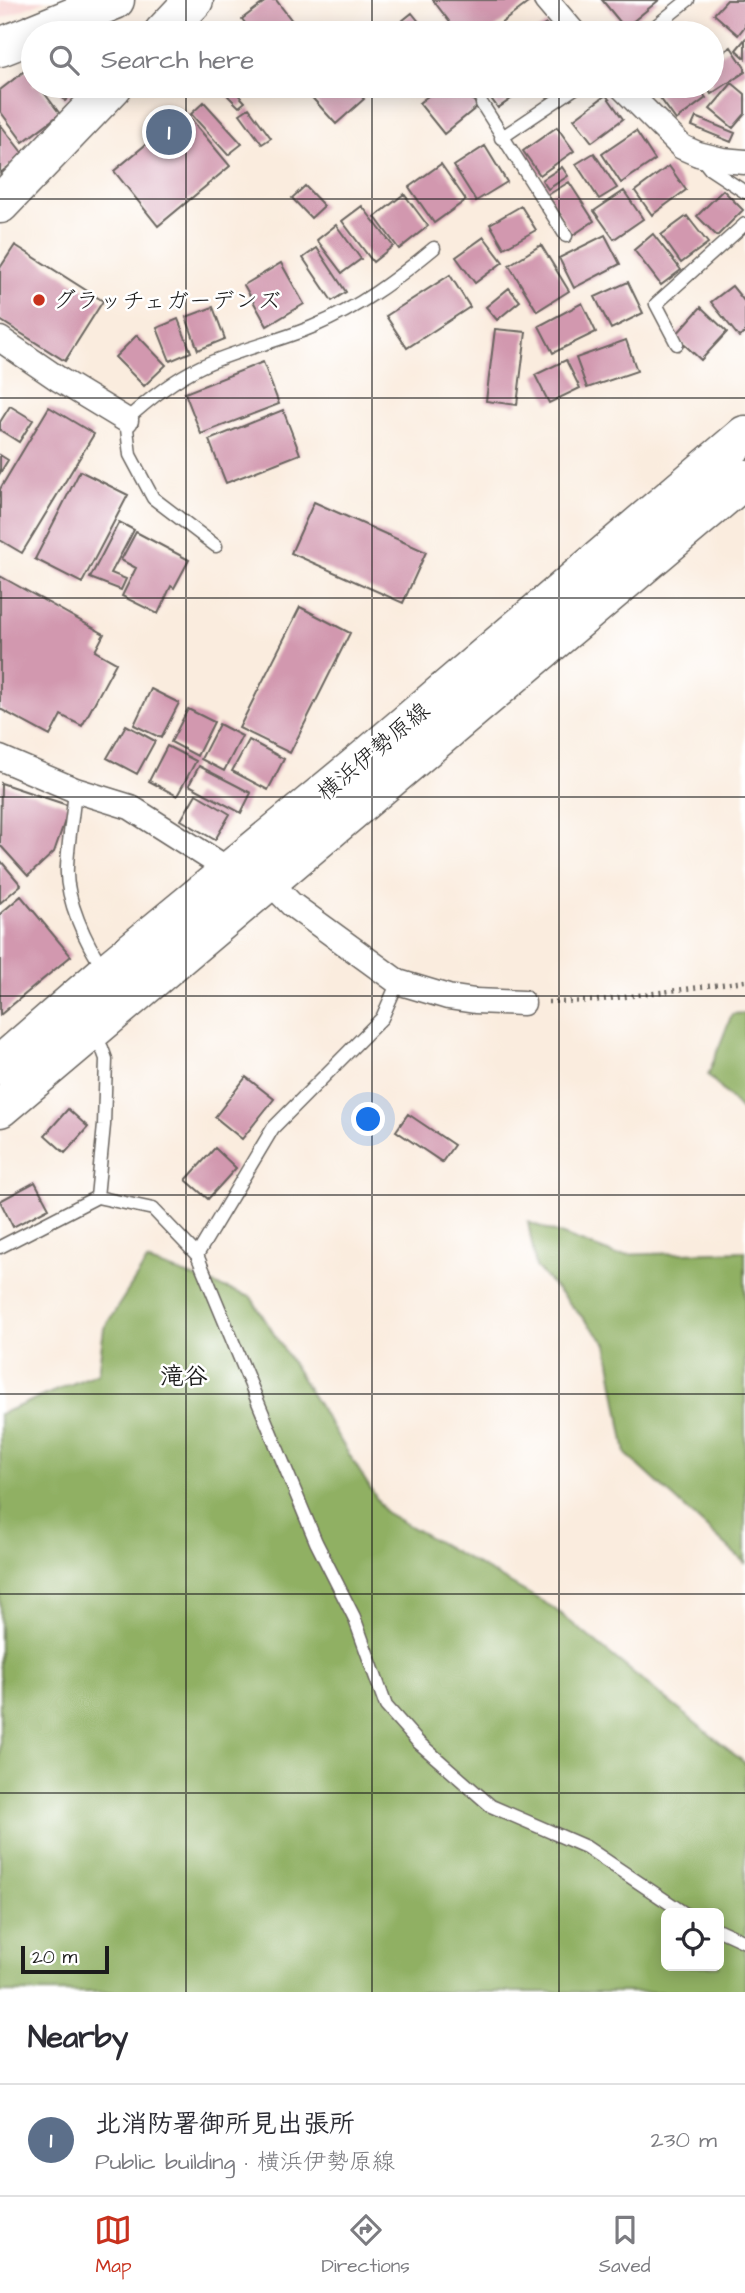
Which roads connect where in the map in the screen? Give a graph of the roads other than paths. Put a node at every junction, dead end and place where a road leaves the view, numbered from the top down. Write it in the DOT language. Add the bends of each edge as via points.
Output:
graph roads {
  1 [pos="115,0"];
  2 [pos="194,0"];
  3 [pos="546,0"];
  4 [pos="688,0"];
  5 [pos="63,21"];
  6 [pos="174,21"];
  7 [pos="564,21"];
  8 [pos="662,21"];
  9 [pos="21,38"];
  10 [pos="0,47"];
  11 [pos="102,98"];
  12 [pos="560,98"];
  13 [pos="633,98"];
  14 [pos="482,104"];
  15 [pos="501,138"];
  16 [pos="698,154"];
  17 [pos="745,162"];
  18 [pos="745,192"];
  19 [pos="0,204"];
  20 [pos="745,224"];
  21 [pos="566,236"];
  22 [pos="433,248"];
  23 [pos="0,339"];
  24 [pos="677,344"];
  25 [pos="125,420"];
  26 [pos="745,435"];
  27 [pos="745,479"];
  28 [pos="216,546"];
  29 [pos="0,758"];
  30 [pos="75,790"];
  31 [pos="229,870"];
  32 [pos="269,881"];
  33 [pos="107,972"];
  34 [pos="398,982"];
  35 [pos="523,1003"];
  36 [pos="92,1030"];
  37 [pos="0,1065"];
  38 [pos="0,1108"];
  39 [pos="97,1197"];
  40 [pos="0,1247"];
  41 [pos="197,1255"];
  42 [pos="677,1908"];
  43 [pos="724,1932"];
  44 [pos="745,1942"];
  1 -- 5 [label="main road"];
  2 -- 6 [label="main road"];
  3 -- 7 [label="street"];
  4 -- 8 [label="lane"];
  9 -- 10 [label="main road"];
  11 -- 19 [label="main road"];
  12 -- 15 [label="lane"];
  13 -- 16 [label="street" via="682,147"];
  14 -- 15 [label="lane"];
  15 -- 21 [label="lane"];
  16 -- 17 [label="street"];
  16 -- 18 [label="lane" via="710,169"];
  20 -- 24 [label="lane" via="656,304"];
  22 -- 25 [label="lane" via="353,307 312,327 203,365"];
  23 -- 25 [label="street"];
  25 -- 28 [label="lane" via="130,456 153,498"];
  26 -- 31 [label="main road, 横浜伊勢原線"];
  27 -- 32 [label="main road, 横浜伊勢原線"];
  29 -- 30 [label="street"];
  30 -- 31 [label="street" via="130,807"];
  30 -- 33 [label="lane" via="66,870 82,930"];
  31 -- 33 [label="main road, 横浜伊勢原線"];
  32 -- 34 [label="street" via="291,904"];
  32 -- 36 [label="main road, 横浜伊勢原線"];
  33 -- 37 [label="main road, 横浜伊勢原線"];
  34 -- 35 [label="street" via="461,999"];
  34 -- 41 [label="lane" via="382,1018 273,1128"];
  36 -- 38 [label="main road, 横浜伊勢原線"];
  36 -- 39 [label="lane" via="106,1059"];
  39 -- 40 [label="lane"];
  39 -- 41 [label="lane" via="153,1209"];
  41 -- 42 [label="lane" via="316,1542 354,1617 386,1706 418,1742 491,1806 586,1847"];
  43 -- 44 [label="lane"];
}
